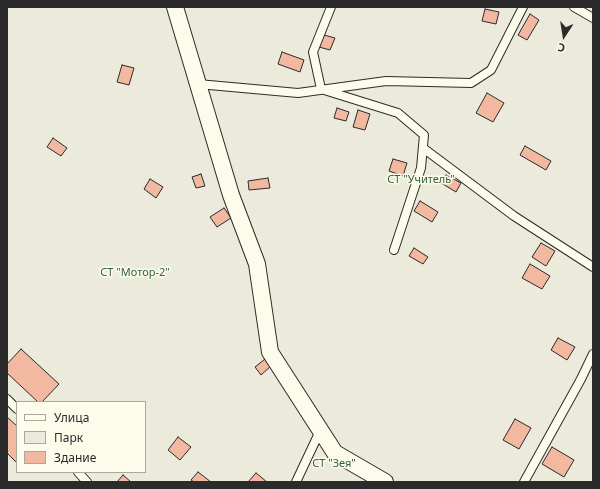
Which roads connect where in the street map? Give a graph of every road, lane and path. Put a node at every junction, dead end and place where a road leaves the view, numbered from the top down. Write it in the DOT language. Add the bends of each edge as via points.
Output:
graph roads {
  1 [pos="175,7"];
  2 [pos="331,7"];
  3 [pos="523,7"];
  4 [pos="574,7"];
  5 [pos="593,18"];
  6 [pos="198,84"];
  7 [pos="321,90"];
  8 [pos="423,148"];
  9 [pos="394,250"];
  10 [pos="593,267"];
  11 [pos="593,354"];
  12 [pos="7,399"];
  13 [pos="16,408"];
  14 [pos="320,431"];
  15 [pos="79,473"];
  16 [pos="87,482"];
  17 [pos="296,482"];
  18 [pos="385,482"];
  19 [pos="524,482"];
  1 -- 6 [label="street"];
  2 -- 7 [label="lane" via="313,52"];
  3 -- 7 [label="lane" via="491,70 471,83 386,81"];
  4 -- 5 [label="lane"];
  6 -- 7 [label="lane" via="298,93"];
  6 -- 14 [label="street" via="231,195 257,264 270,352"];
  7 -- 8 [label="lane" via="398,114 424,135"];
  8 -- 9 [label="lane" via="421,168"];
  8 -- 10 [label="lane" via="514,216"];
  11 -- 19 [label="lane"];
  12 -- 13 [label="lane"];
  14 -- 17 [label="lane"];
  14 -- 18 [label="street" via="335,453"];
  15 -- 16 [label="lane"];
}
